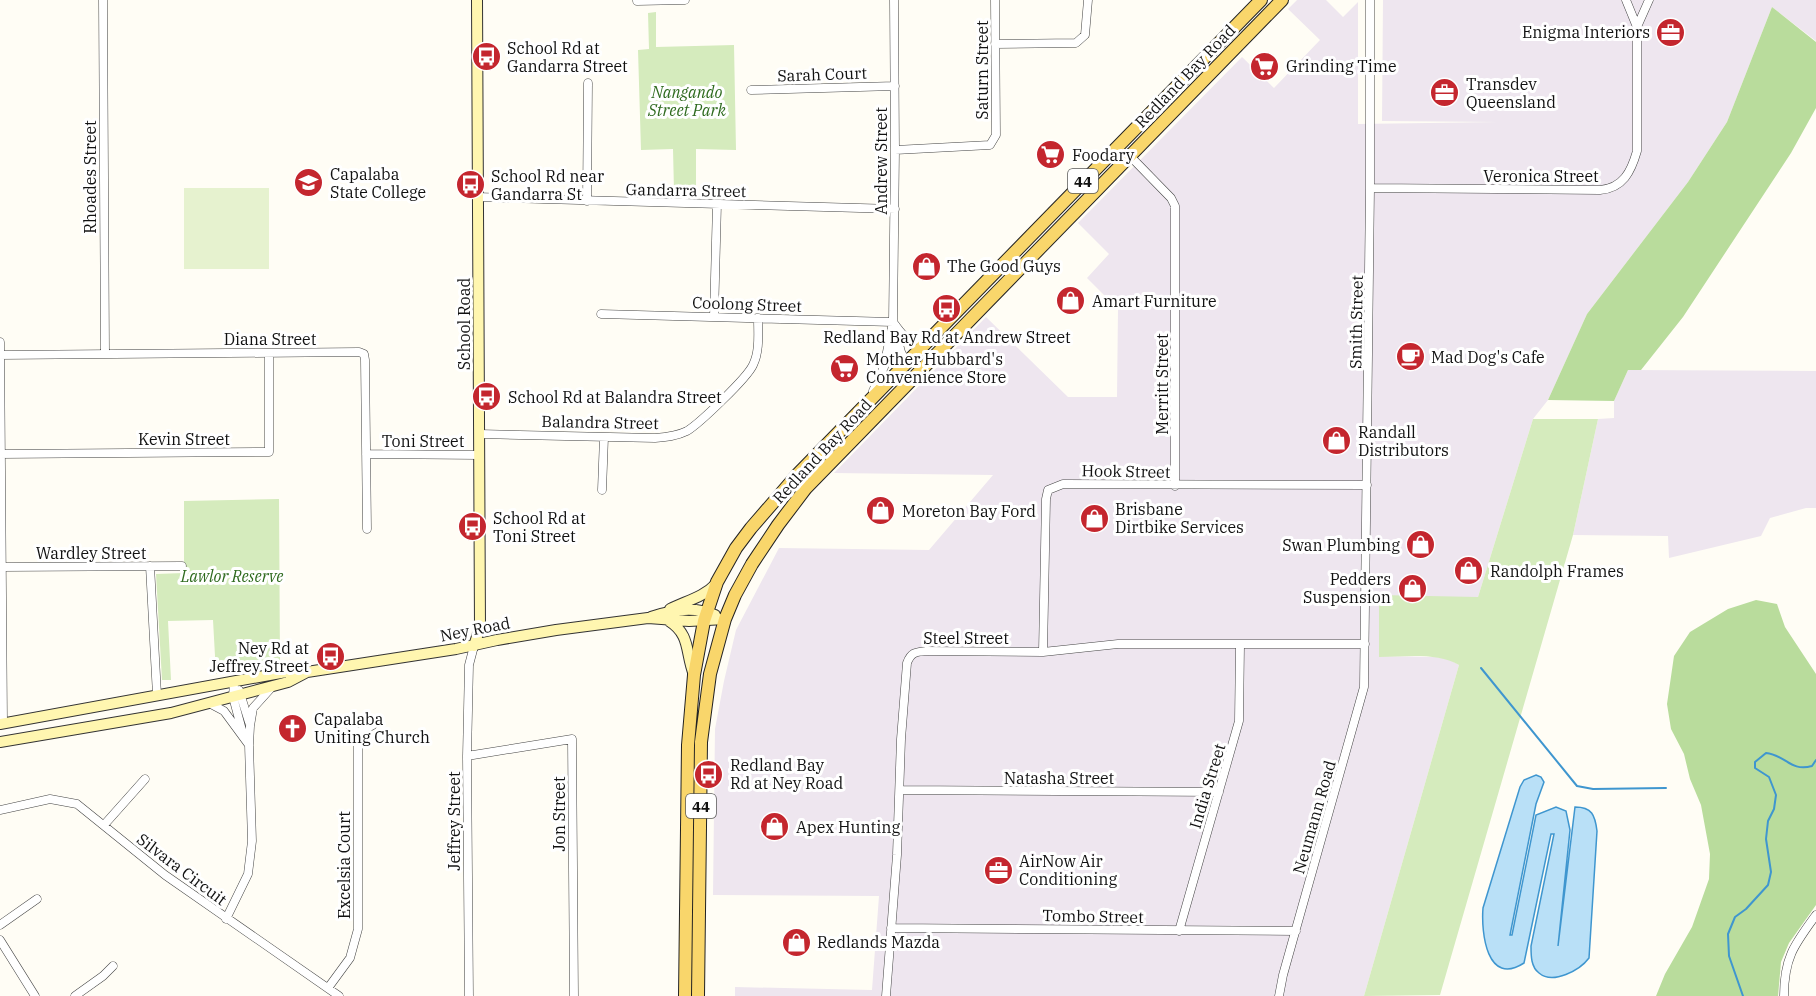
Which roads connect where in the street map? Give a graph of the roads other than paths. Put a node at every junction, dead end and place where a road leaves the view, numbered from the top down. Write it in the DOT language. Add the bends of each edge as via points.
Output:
graph roads {
  1 [pos="103,0"];
  2 [pos="477,0"];
  3 [pos="685,0"];
  4 [pos="894,0"];
  5 [pos="994,0"];
  6 [pos="1088,0"];
  7 [pos="1261,0"];
  8 [pos="1282,0"];
  9 [pos="1370,0"];
  10 [pos="1626,0"];
  11 [pos="1649,0"];
  12 [pos="637,1"];
  13 [pos="1637,27"];
  14 [pos="995,44"];
  15 [pos="588,83"];
  16 [pos="895,86"];
  17 [pos="751,90"];
  18 [pos="895,150"];
  19 [pos="1130,156"];
  20 [pos="1370,188"];
  21 [pos="477,197"];
  22 [pos="587,201"];
  23 [pos="717,204"];
  24 [pos="895,209"];
  25 [pos="601,314"];
  26 [pos="714,316"];
  27 [pos="758,318"];
  28 [pos="893,322"];
  29 [pos="932,336"];
  30 [pos="890,338"];
  31 [pos="0,342"];
  32 [pos="269,353"];
  33 [pos="105,354"];
  34 [pos="0,355"];
  35 [pos="903,366"];
  36 [pos="914,378"];
  37 [pos="864,405"];
  38 [pos="480,434"];
  39 [pos="604,437"];
  40 [pos="1,454"];
  41 [pos="366,454"];
  42 [pos="480,455"];
  43 [pos="1367,485"];
  44 [pos="1175,486"];
  45 [pos="602,490"];
  46 [pos="0,527"];
  47 [pos="367,529"];
  48 [pos="150,566"];
  49 [pos="182,566"];
  50 [pos="1,567"];
  51 [pos="717,582"];
  52 [pos="666,616"];
  53 [pos="705,616"];
  54 [pos="725,619"];
  55 [pos="1365,644"];
  56 [pos="1240,645"];
  57 [pos="474,646"];
  58 [pos="1043,652"];
  59 [pos="307,672"];
  60 [pos="694,675"];
  61 [pos="234,682"];
  62 [pos="272,687"];
  63 [pos="157,695"];
  64 [pos="237,696"];
  65 [pos="209,703"];
  66 [pos="2,723"];
  67 [pos="373,725"];
  68 [pos="250,726"];
  69 [pos="350,726"];
  70 [pos="358,733"];
  71 [pos="246,741"];
  72 [pos="0,742"];
  73 [pos="467,756"];
  74 [pos="145,779"];
  75 [pos="900,790"];
  76 [pos="1218,792"];
  77 [pos="0,810"];
  78 [pos="104,825"];
  79 [pos="38,900"];
  80 [pos="1816,915"];
  81 [pos="226,919"];
  82 [pos="0,925"];
  83 [pos="891,927"];
  84 [pos="1179,931"];
  85 [pos="1296,932"];
  86 [pos="0,940"];
  87 [pos="113,966"];
  88 [pos="328,987"];
  89 [pos="35,996"];
  90 [pos="75,996"];
  91 [pos="339,996"];
  92 [pos="469,996"];
  93 [pos="574,996"];
  94 [pos="685,996"];
  95 [pos="698,996"];
  96 [pos="886,996"];
  97 [pos="1279,996"];
  98 [pos="1784,996"];
  1 -- 33 [label="street, Rhoades Street"];
  2 -- 21 [label="main road, School Road"];
  3 -- 12 [label="street"];
  4 -- 16 [label="street, Andrew Street"];
  5 -- 14 [label="street, Saturn Street"];
  6 -- 14 [label="street" via="1086,35 1076,43"];
  7 -- 29 [label="main road, Redland Bay Road / 44"];
  8 -- 19 [label="main road, Redland Bay Road / 44"];
  9 -- 20 [label="street, Smith Street"];
  10 -- 13 [label="street, Veronica Street"];
  11 -- 13 [label="street, Veronica Street"];
  13 -- 20 [label="street, Veronica Street" via="1637,152 1632,169 1611,189"];
  14 -- 18 [label="street, Saturn Street" via="996,135 990,145"];
  15 -- 22 [label="street"];
  16 -- 17 [label="street, Sarah Court"];
  16 -- 18 [label="street, Andrew Street"];
  18 -- 24 [label="street, Andrew Street"];
  19 -- 36 [label="main road, Redland Bay Road / 44"];
  19 -- 44 [label="street, Merritt Street" via="1172,198 1175,206"];
  20 -- 43 [label="street, Smith Street"];
  21 -- 22 [label="street, Gandarra Street"];
  21 -- 38 [label="main road, School Road"];
  22 -- 23 [label="street, Gandarra Street"];
  23 -- 24 [label="street, Gandarra Street"];
  23 -- 26 [label="street"];
  24 -- 28 [label="street, Andrew Street"];
  25 -- 26 [label="street, Coolong Street"];
  26 -- 27 [label="street, Coolong Street"];
  27 -- 28 [label="street, Coolong Street"];
  27 -- 39 [label="street, Balandra Street" via="754,364 697,424 672,436"];
  28 -- 29 [label="street" via="907,339"];
  28 -- 30 [label="street, Andrew Street"];
  28 -- 35 [label="street, Andrew Street"];
  29 -- 35 [label="main road, Redland Bay Road / 44"];
  30 -- 35 [label="street, Andrew Street" via="894,359"];
  30 -- 37 [label="street, Andrew Street" via="878,384"];
  31 -- 34 [label="street"];
  32 -- 33 [label="street, Diana Street"];
  32 -- 40 [label="street, Kevin Street" via="269,452"];
  32 -- 41 [label="street, Diana Street" via="364,354"];
  33 -- 34 [label="street, Diana Street"];
  34 -- 40 [label="street"];
  35 -- 36 [label="main road"];
  35 -- 37 [label="main road, Redland Bay Road / 44"];
  36 -- 54 [label="main road, Redland Bay Road / 44" via="806,488 752,564"];
  37 -- 51 [label="main road, Redland Bay Road / 44" via="751,528"];
  38 -- 39 [label="street, Balandra Street"];
  38 -- 42 [label="main road, School Road"];
  39 -- 45 [label="street"];
  40 -- 46 [label="street"];
  41 -- 42 [label="street, Toni Street"];
  41 -- 47 [label="street, Diana Street"];
  42 -- 57 [label="main road, School Road" via="480,627"];
  43 -- 44 [label="street, Hook Street"];
  43 -- 55 [label="street, Smith Street"];
  44 -- 58 [label="street, Hook Street" via="1063,484 1048,490"];
  46 -- 50 [label="street"];
  48 -- 49 [label="street, Wardley Street"];
  48 -- 50 [label="street, Wardley Street"];
  48 -- 63 [label="street"];
  50 -- 66 [label="street"];
  51 -- 52 [label="main road" via="705,594 686,600"];
  51 -- 53 [label="main road, Redland Bay Road / 44"];
  52 -- 53 [label="main road, Ney Road"];
  52 -- 57 [label="main road, Ney Road" via="544,632"];
  52 -- 60 [label="main road" via="683,634"];
  53 -- 54 [label="main road, Ney Road"];
  53 -- 60 [label="main road, Redland Bay Road / 44"];
  54 -- 95 [label="main road, Redland Bay Road / 44" via="710,674 701,742"];
  55 -- 56 [label="street, Steel Street"];
  55 -- 85 [label="street, Neumann Road" via="1362,700"];
  56 -- 58 [label="street, Steel Street" via="1118,644"];
  56 -- 76 [label="street, India Street" via="1239,721"];
  57 -- 59 [label="main road, Ney Road"];
  57 -- 73 [label="street, Jeffrey Street" via="469,665"];
  58 -- 75 [label="street, Steel Street" via="926,651 910,656"];
  59 -- 61 [label="main road, Ney Road"];
  59 -- 62 [label="main road, Ney Road"];
  60 -- 94 [label="main road, Redland Bay Road / 44" via="688,745"];
  61 -- 63 [label="main road, Ney Road"];
  61 -- 64 [label="street"];
  62 -- 64 [label="main road, Ney Road"];
  62 -- 68 [label="street" via="253,708"];
  63 -- 66 [label="main road, Ney Road"];
  64 -- 65 [label="main road, Ney Road"];
  64 -- 68 [label="street"];
  64 -- 71 [label="street"];
  65 -- 71 [label="street" via="224,711"];
  65 -- 72 [label="main road, Ney Road"];
  67 -- 70 [label="street"];
  68 -- 71 [label="street"];
  69 -- 70 [label="street"];
  70 -- 88 [label="street, Excelsia Court" via="358,929 350,958"];
  71 -- 81 [label="street" via="252,841 248,874"];
  73 -- 92 [label="street, Jeffrey Street"];
  73 -- 93 [label="street, Jon Street" via="572,739"];
  74 -- 78 [label="street"];
  75 -- 76 [label="street, Natasha Street"];
  75 -- 83 [label="street, Steel Street"];
  76 -- 84 [label="street, India Street"];
  77 -- 78 [label="street, Silvara Circuit" via="50,799 76,804"];
  78 -- 81 [label="street, Silvara Circuit"];
  79 -- 82 [label="street"];
  80 -- 98 [label="street" via="1787,963"];
  81 -- 88 [label="street, Silvara Circuit"];
  83 -- 84 [label="street, Tombo Street"];
  83 -- 96 [label="street, Steel Street"];
  84 -- 85 [label="street, Tombo Street"];
  85 -- 97 [label="street, Neumann Road"];
  86 -- 89 [label="street"];
  87 -- 90 [label="street"];
  88 -- 91 [label="street, Silvara Circuit"];
}
